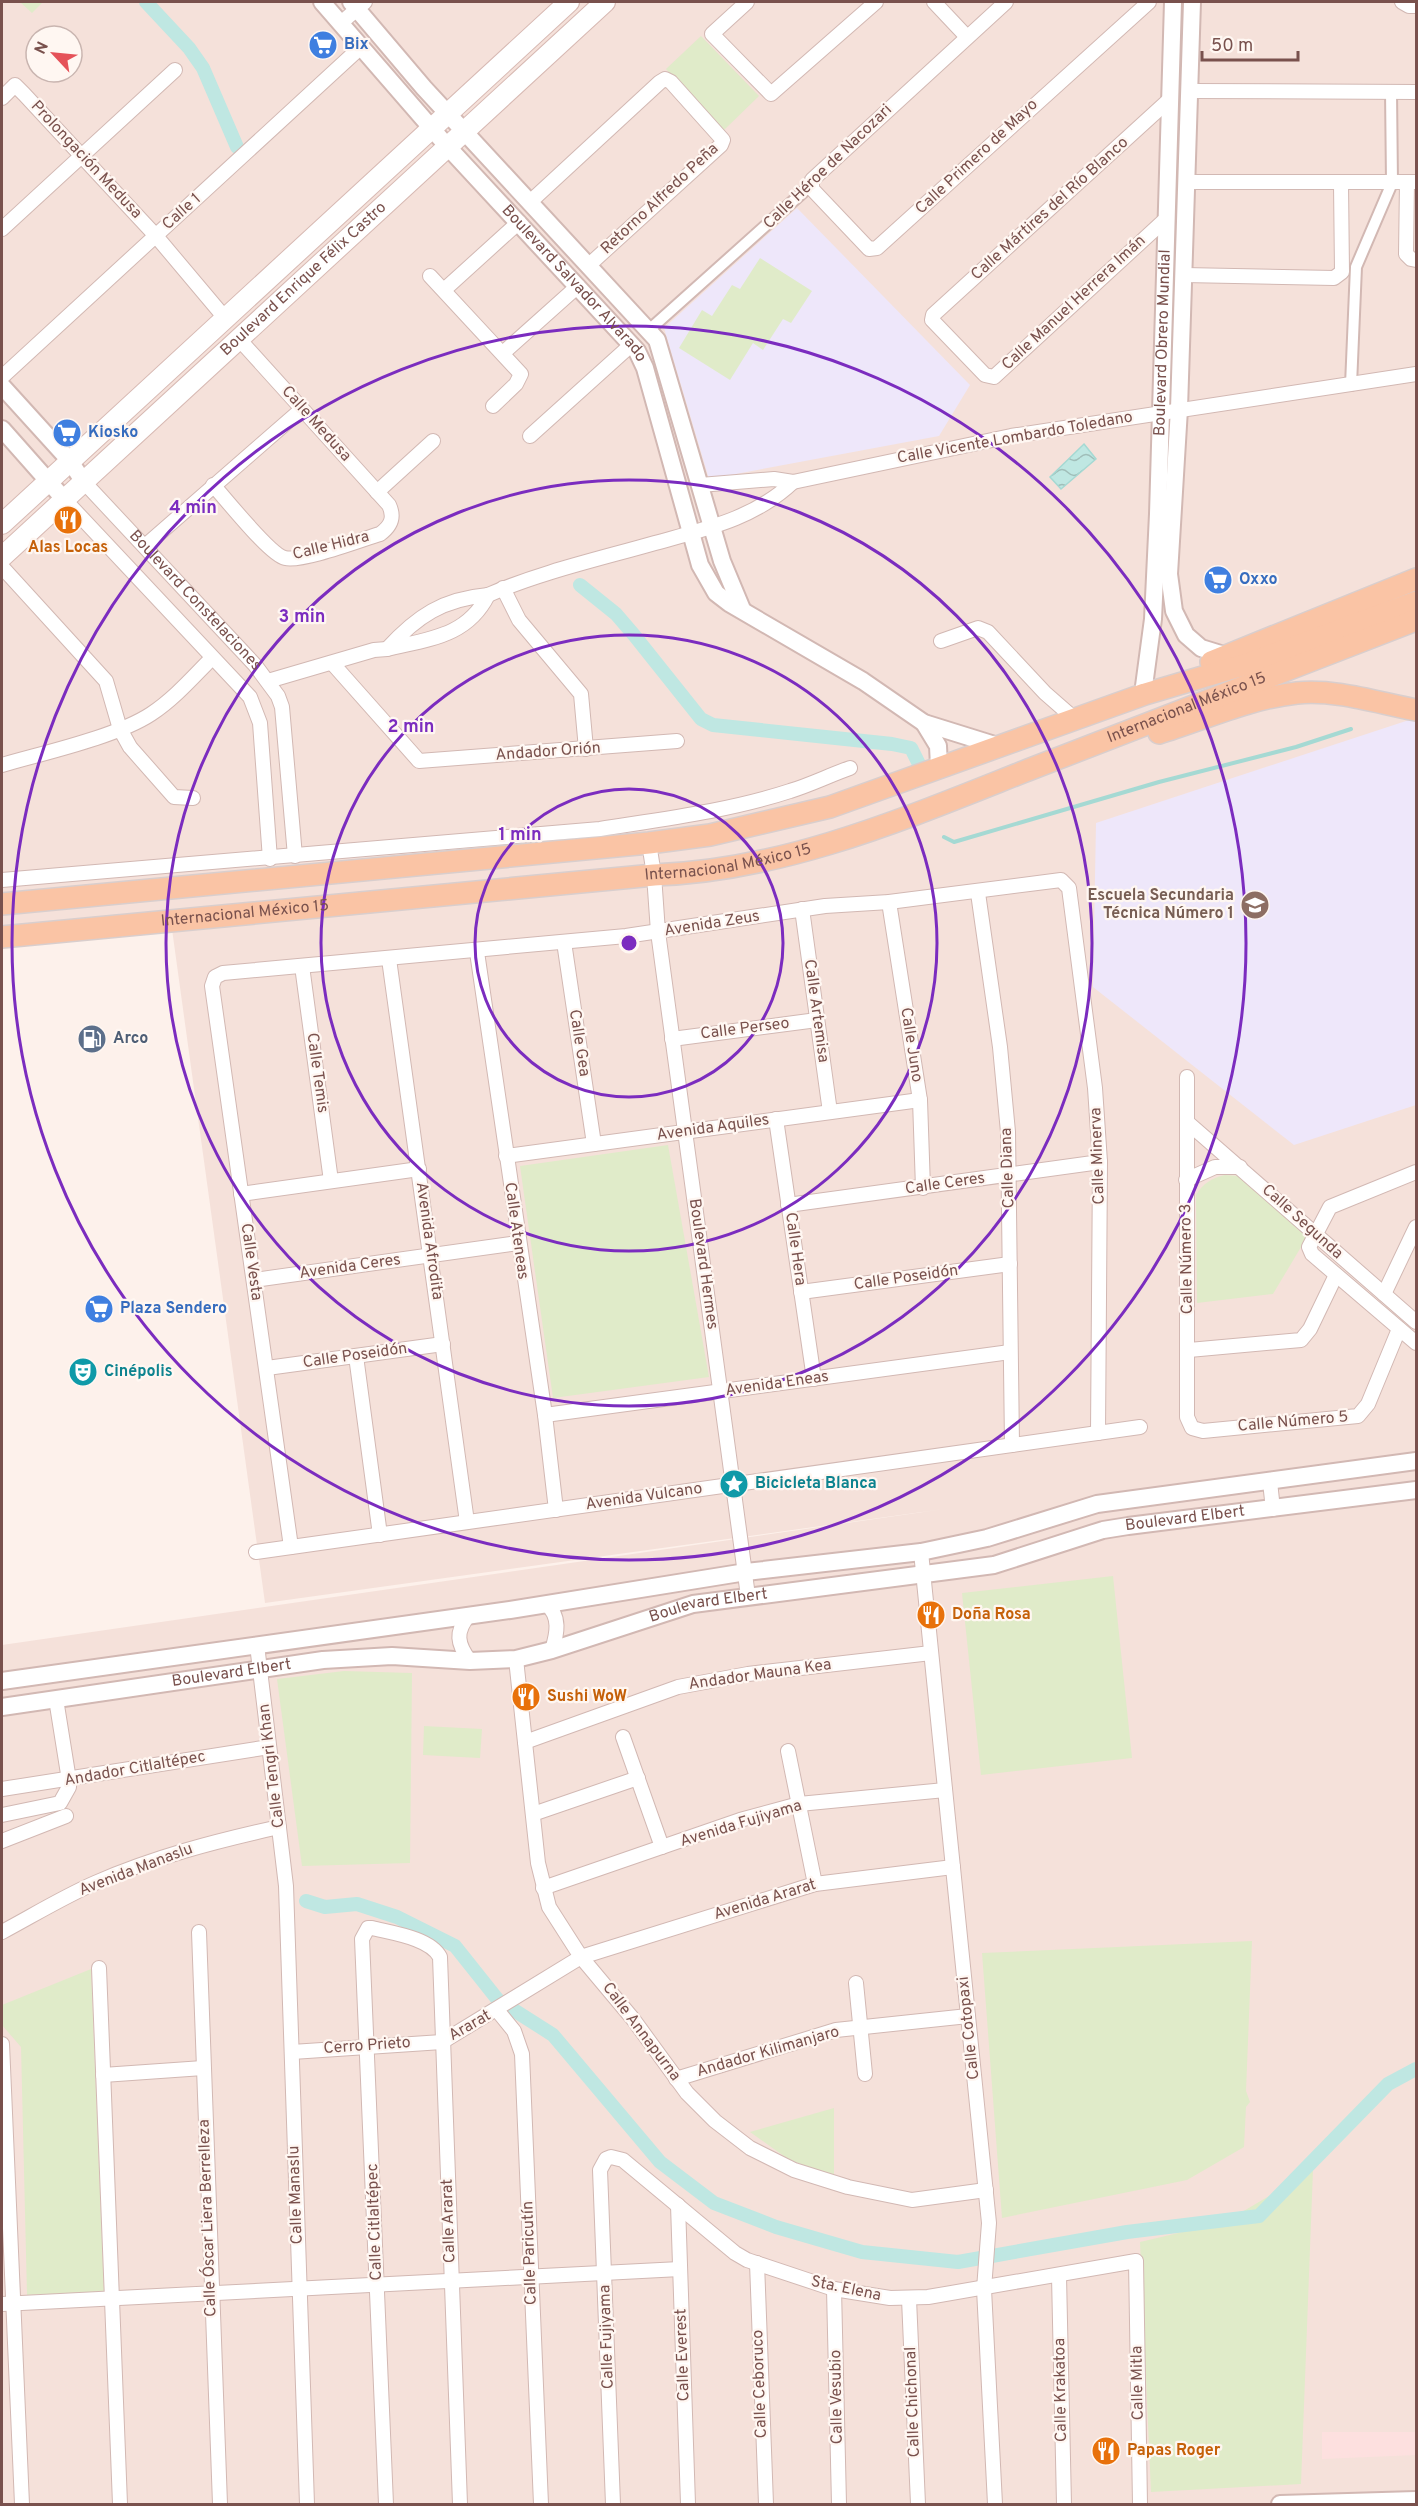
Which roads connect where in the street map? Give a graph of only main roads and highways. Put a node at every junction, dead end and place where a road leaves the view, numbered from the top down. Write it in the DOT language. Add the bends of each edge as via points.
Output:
graph roads {
  1 [pos="569,2"];
  2 [pos="605,2"];
  3 [pos="2,524"];
  4 [pos="2,557"];
  5 [pos="1416,579"];
  6 [pos="1416,602"];
  7 [pos="1416,620"];
  8 [pos="1254,671"];
  9 [pos="1121,703"];
  10 [pos="1416,710"];
  11 [pos="1129,731"];
  12 [pos="2,904"];
  13 [pos="2,937"];
  1 -- 3 [label="main road, Boulevard Enrique Félix Castro"];
  2 -- 4 [label="main road, Boulevard Enrique Félix Castro"];
  5 -- 9 [label="main road" via="1144,686 1127,694"];
  6 -- 8 [label="main road, Internacional México 15"];
  7 -- 8 [label="main road, Internacional México 15"];
  8 -- 9 [label="main road, Internacional México 15"];
  8 -- 11 [label="main road, Internacional México 15"];
  9 -- 12 [label="main road, Internacional México 15" via="830,807 710,835"];
  10 -- 11 [label="main road" via="1330,694 1299,693 1270,698 1158,733"];
  11 -- 13 [label="main road, Internacional México 15" via="946,802 805,850 699,874 654,875"];
}
